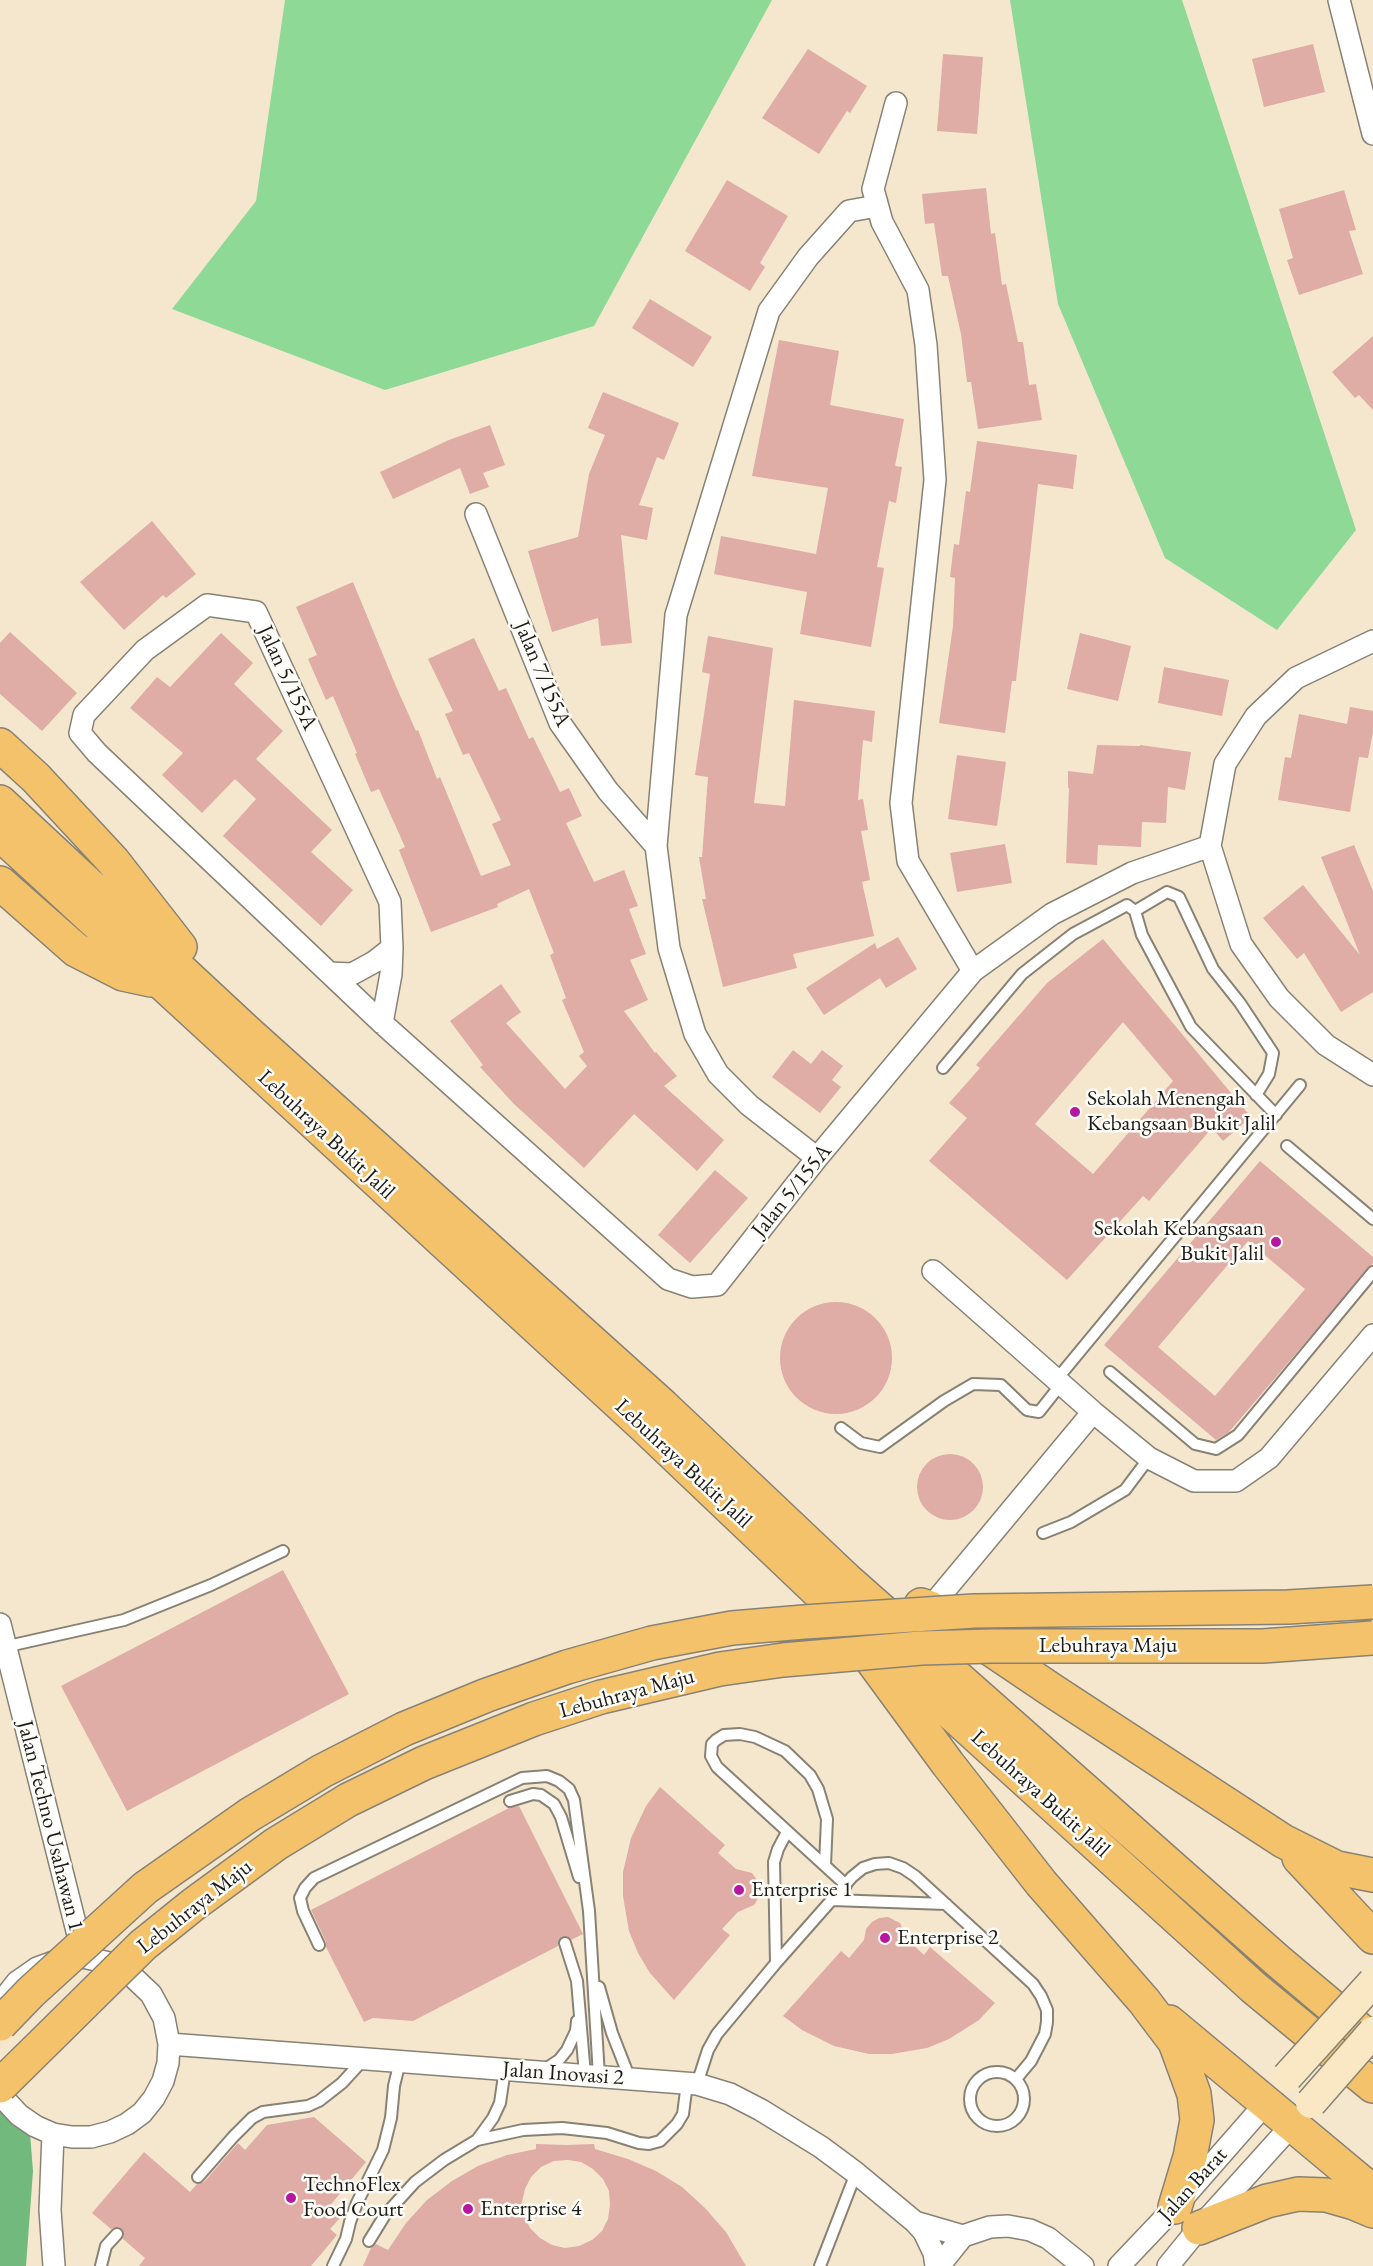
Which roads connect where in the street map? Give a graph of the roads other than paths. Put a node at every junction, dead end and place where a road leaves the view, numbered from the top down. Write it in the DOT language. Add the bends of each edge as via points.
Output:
graph roads {
  1 [pos="1339,0"];
  2 [pos="896,104"];
  3 [pos="1373,134"];
  4 [pos="878,206"];
  5 [pos="476,514"];
  6 [pos="1373,641"];
  7 [pos="0,745"];
  8 [pos="0,802"];
  9 [pos="0,834"];
  10 [pos="656,846"];
  11 [pos="1210,846"];
  12 [pos="0,883"];
  13 [pos="87,898"];
  14 [pos="1135,911"];
  15 [pos="392,948"];
  16 [pos="973,971"];
  17 [pos="329,972"];
  18 [pos="159,981"];
  19 [pos="382,1023"];
  20 [pos="246,1031"];
  21 [pos="943,1068"];
  22 [pos="1373,1075"];
  23 [pos="1300,1085"];
  24 [pos="1256,1095"];
  25 [pos="1276,1115"];
  26 [pos="1287,1146"];
  27 [pos="818,1158"];
  28 [pos="1373,1219"];
  29 [pos="933,1271"];
  30 [pos="1373,1272"];
  31 [pos="1373,1335"];
  32 [pos="1110,1372"];
  33 [pos="1060,1381"];
  34 [pos="1093,1412"];
  35 [pos="842,1428"];
  36 [pos="1149,1458"];
  37 [pos="1044,1533"];
  38 [pos="283,1551"];
  39 [pos="838,1591"];
  40 [pos="1373,1602"];
  41 [pos="930,1608"];
  42 [pos="0,1624"];
  43 [pos="1373,1638"];
  44 [pos="4,1647"];
  45 [pos="510,1801"];
  46 [pos="787,1832"];
  47 [pos="1283,1841"];
  48 [pos="825,1865"];
  49 [pos="1373,1875"];
  50 [pos="846,1885"];
  51 [pos="832,1900"];
  52 [pos="946,1904"];
  53 [pos="589,1911"];
  54 [pos="1373,1937"];
  55 [pos="565,1943"];
  56 [pos="319,1945"];
  57 [pos="592,1954"];
  58 [pos="83,1957"];
  59 [pos="776,1963"];
  60 [pos="1373,1982"];
  61 [pos="579,1999"];
  62 [pos="1144,2001"];
  63 [pos="0,2004"];
  64 [pos="0,2024"];
  65 [pos="1373,2032"];
  66 [pos="1373,2041"];
  67 [pos="169,2044"];
  68 [pos="365,2058"];
  69 [pos="400,2061"];
  70 [pos="506,2069"];
  71 [pos="542,2072"];
  72 [pos="592,2076"];
  73 [pos="1287,2077"];
  74 [pos="630,2079"];
  75 [pos="1016,2079"];
  76 [pos="692,2083"];
  77 [pos="1373,2086"];
  78 [pos="0,2088"];
  79 [pos="1266,2103"];
  80 [pos="1301,2114"];
  81 [pos="53,2134"];
  82 [pos="477,2140"];
  83 [pos="856,2173"];
  84 [pos="198,2177"];
  85 [pos="1373,2192"];
  86 [pos="1373,2211"];
  87 [pos="1187,2218"];
  88 [pos="915,2222"];
  89 [pos="117,2234"];
  90 [pos="963,2236"];
  91 [pos="369,2241"];
  92 [pos="1077,2261"];
  93 [pos="54,2266"];
  94 [pos="101,2266"];
  95 [pos="333,2266"];
  96 [pos="820,2266"];
  97 [pos="937,2266"];
  98 [pos="1093,2266"];
  99 [pos="1119,2266"];
  100 [pos="1168,2266"];
  1 -- 3 [label="street"];
  2 -- 4 [label="street" via="873,189"];
  4 -- 10 [label="street" via="849,211 808,257 769,311 676,615"];
  4 -- 16 [label="street" via="882,222 918,290 926,345 935,480 901,803 908,861"];
  5 -- 10 [label="street, Jalan 7/155A" via="560,723 608,791"];
  6 -- 11 [label="street" via="1296,678 1256,716 1225,764"];
  7 -- 20 [label="highway" via="113,861"];
  8 -- 13 [label="highway, Lebuhraya Bukit Jalil"];
  9 -- 13 [label="highway, Lebuhraya Bukit Jalil"];
  10 -- 27 [label="street" via="669,948 695,1034 718,1074 749,1106"];
  11 -- 16 [label="street, Jalan 5/155A" via="1132,873 1062,909"];
  11 -- 22 [label="street" via="1241,945 1280,998 1326,1045"];
  12 -- 18 [label="highway" via="76,950 123,974"];
  13 -- 18 [label="highway, Lebuhraya Bukit Jalil"];
  13 -- 20 [label="highway, Lebuhraya Bukit Jalil"];
  14 -- 21 [label="lane" via="1127,905 1073,934 1022,974"];
  14 -- 24 [label="lane" via="1142,935 1191,1027"];
  14 -- 24 [label="lane" via="1167,892 1179,897 1213,969 1273,1053 1269,1074"];
  15 -- 17 [label="street" via="351,974"];
  15 -- 17 [label="street, Jalan 5/155A" via="390,902 256,612 207,604 145,650 84,715 80,733"];
  15 -- 19 [label="street, Jalan 5/155A"];
  16 -- 27 [label="street, Jalan 5/155A"];
  17 -- 19 [label="street, Jalan 5/155A"];
  18 -- 39 [label="highway, Lebuhraya Bukit Jalil" via="645,1427"];
  19 -- 27 [label="street, Jalan 5/155A" via="668,1279 692,1287 717,1285"];
  20 -- 39 [label="highway, Lebuhraya Bukit Jalil" via="663,1406"];
  23 -- 25 [label="lane"];
  24 -- 25 [label="lane"];
  25 -- 33 [label="lane"];
  26 -- 28 [label="lane"];
  29 -- 33 [label="street"];
  30 -- 32 [label="lane" via="1238,1435 1216,1449 1195,1444"];
  31 -- 36 [label="street" via="1269,1458 1236,1481 1194,1481"];
  33 -- 34 [label="street"];
  33 -- 35 [label="lane" via="1040,1412 1027,1410 1001,1385 973,1384 880,1447 861,1443"];
  34 -- 36 [label="street"];
  34 -- 41 [label="street"];
  36 -- 37 [label="lane" via="1125,1490"];
  38 -- 44 [label="lane" via="211,1586 124,1620"];
  39 -- 41 [label="highway"];
  39 -- 62 [label="highway" via="948,1764 1041,1883"];
  39 -- 66 [label="highway, Lebuhraya Bukit Jalil"];
  39 -- 77 [label="highway, Lebuhraya Bukit Jalil" via="1253,1987"];
  40 -- 64 [label="highway, Lebuhraya Maju, bridge" via="1288,1607 974,1611 804,1622 698,1634 567,1667 404,1729 322,1771 249,1815 146,1888"];
  41 -- 47 [label="highway"];
  42 -- 44 [label="street, Jalan Techno Usahawan 1"];
  43 -- 78 [label="highway, Lebuhraya Maju, bridge" via="1263,1646 921,1648 783,1660 601,1697 424,1763 348,1800 276,1844 143,1945"];
  44 -- 58 [label="street, Jalan Techno Usahawan 1"];
  45 -- 53 [label="lane" via="533,1794 548,1798 558,1810"];
  46 -- 48 [label="lane"];
  46 -- 48 [label="lane" via="717,1767 711,1756 716,1740 724,1735 755,1737 785,1751 810,1775 827,1818"];
  46 -- 59 [label="lane" via="774,1862"];
  47 -- 49 [label="highway" via="1337,1868"];
  47 -- 54 [label="highway"];
  48 -- 50 [label="lane"];
  50 -- 51 [label="lane"];
  50 -- 52 [label="lane" via="863,1868 889,1863 915,1876"];
  51 -- 52 [label="lane"];
  51 -- 59 [label="lane"];
  52 -- 75 [label="lane" via="1033,1984 1047,2010 1045,2034"];
  53 -- 56 [label="lane" via="574,1800 559,1781 534,1775 314,1878 300,1898"];
  53 -- 57 [label="lane"];
  55 -- 61 [label="lane"];
  57 -- 72 [label="lane"];
  57 -- 74 [label="lane" via="604,2007"];
  58 -- 63 [label="street" via="59,1959 37,1968 17,1982"];
  58 -- 67 [label="street" via="109,1963 132,1976 151,1994 164,2018"];
  59 -- 76 [label="lane" via="712,2042"];
  60 -- 73 [label="main road, bridge"];
  61 -- 71 [label="lane" via="576,2031 570,2044 559,2060"];
  61 -- 72 [label="lane"];
  62 -- 79 [label="highway"];
  62 -- 87 [label="highway" via="1175,2042 1194,2094 1197,2120 1190,2157"];
  65 -- 80 [label="main road, Jalan Barat, bridge"];
  67 -- 68 [label="street, Jalan Inovasi 2"];
  67 -- 81 [label="street" via="163,2081 142,2113 118,2128 91,2137"];
  68 -- 69 [label="street, Jalan Inovasi 2"];
  68 -- 84 [label="lane" via="319,2101 263,2112 252,2118"];
  69 -- 70 [label="street, Jalan Inovasi 2"];
  69 -- 95 [label="lane" via="383,2150"];
  70 -- 71 [label="street, Jalan Inovasi 2"];
  70 -- 82 [label="lane" via="500,2103"];
  71 -- 72 [label="street, Jalan Inovasi 2"];
  72 -- 74 [label="street, Jalan Inovasi 2"];
  74 -- 76 [label="street, Jalan Inovasi 2"];
  75 -- 75 [label="lane" via="999,2072 982,2076 971,2090 975,2116 999,2127 1015,2120 1021,2113 1024,2096"];
  76 -- 82 [label="lane" via="677,2124 660,2141 649,2144 607,2133 562,2128 523,2130"];
  76 -- 83 [label="street, Jalan Inovasi 2" via="730,2094 761,2110"];
  78 -- 81 [label="street" via="19,2115"];
  79 -- 80 [label="highway"];
  79 -- 87 [label="street, Jalan Barat"];
  80 -- 85 [label="highway"];
  80 -- 87 [label="street, Jalan Barat"];
  81 -- 93 [label="street" via="50,2210"];
  82 -- 91 [label="lane" via="416,2182 389,2210"];
  83 -- 88 [label="street, Jalan Inovasi 2"];
  83 -- 96 [label="lane"];
  86 -- 87 [label="highway" via="1326,2195 1298,2194"];
  87 -- 99 [label="street, Jalan Barat"];
  87 -- 100 [label="street, Jalan Barat"];
  88 -- 90 [label="street"];
  88 -- 97 [label="street" via="924,2232"];
  89 -- 94 [label="lane" via="106,2246"];
  90 -- 92 [label="street" via="990,2227 1030,2230 1048,2238"];
  90 -- 97 [label="street"];
  92 -- 98 [label="street"];
}
